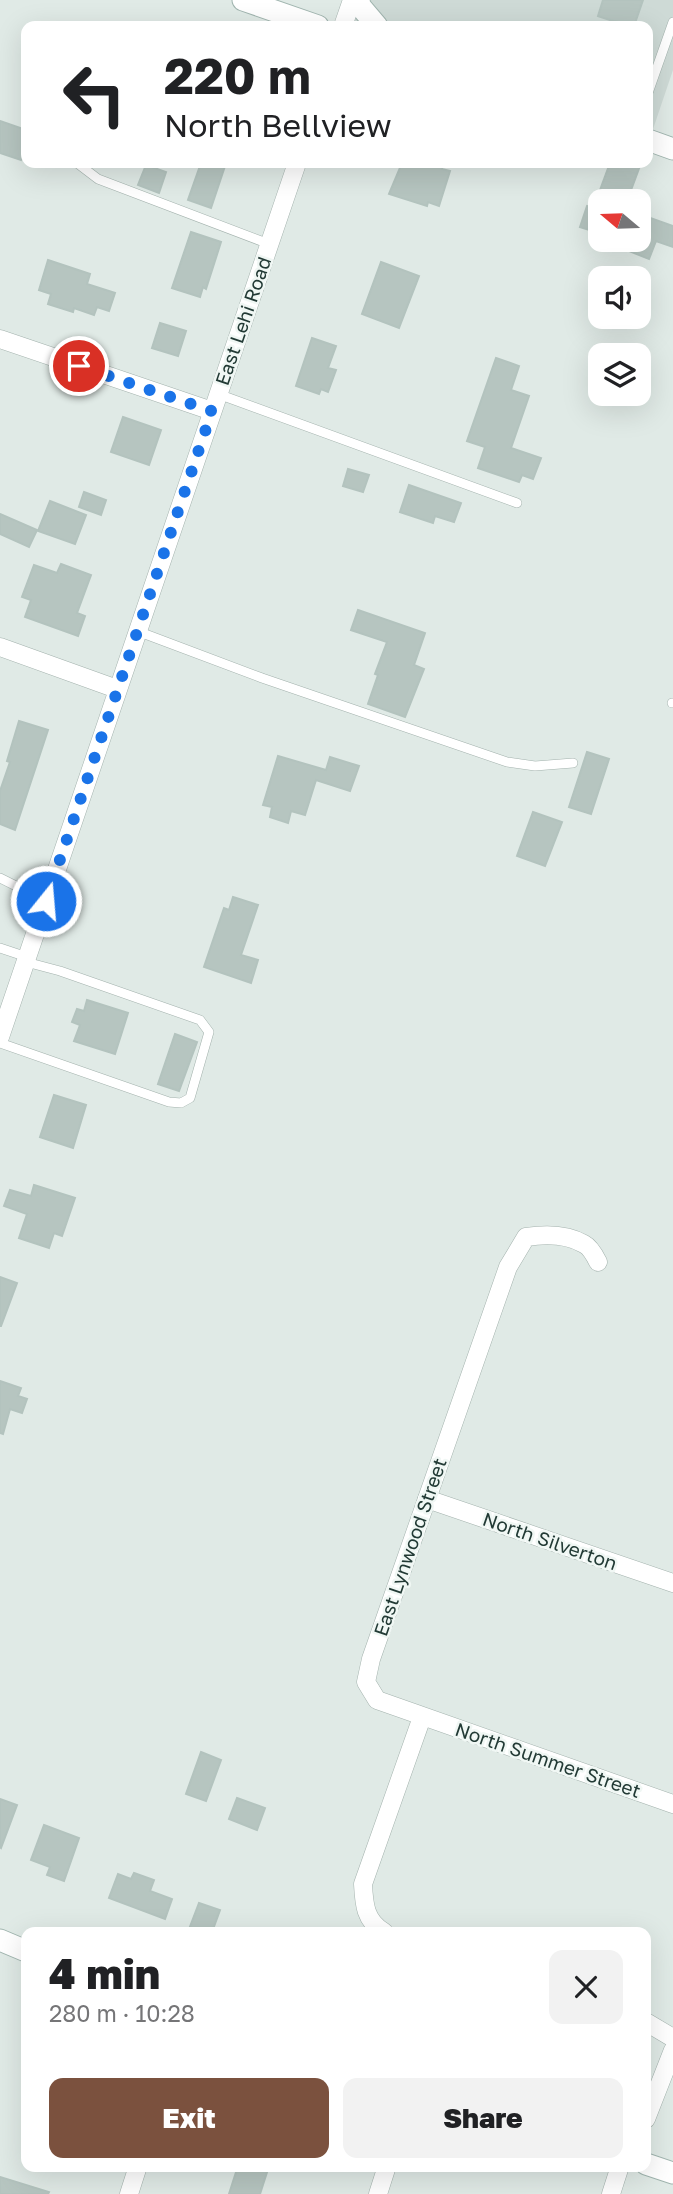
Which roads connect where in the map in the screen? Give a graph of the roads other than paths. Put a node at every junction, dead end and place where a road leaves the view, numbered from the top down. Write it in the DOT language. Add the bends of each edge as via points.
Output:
graph roads {
  1 [pos="243,0"];
  2 [pos="352,0"];
  3 [pos="359,0"];
  4 [pos="304,21"];
  5 [pos="345,21"];
  6 [pos="373,21"];
  7 [pos="673,22"];
  8 [pos="653,79"];
  9 [pos="653,142"];
  10 [pos="673,149"];
  11 [pos="84,168"];
  12 [pos="295,168"];
  13 [pos="269,244"];
  14 [pos="0,339"];
  15 [pos="215,402"];
  16 [pos="517,503"];
  17 [pos="137,631"];
  18 [pos="0,647"];
  19 [pos="117,689"];
  20 [pos="573,763"];
  21 [pos="0,878"];
  22 [pos="46,901"];
  23 [pos="0,948"];
  24 [pos="26,959"];
  25 [pos="0,1037"];
  26 [pos="0,1043"];
  27 [pos="598,1262"];
  28 [pos="427,1499"];
  29 [pos="673,1583"];
  30 [pos="422,1717"];
  31 [pos="673,1804"];
  32 [pos="377,1927"];
  33 [pos="0,1940"];
  34 [pos="21,1949"];
  35 [pos="651,2025"];
  36 [pos="673,2038"];
  37 [pos="673,2050"];
  38 [pos="651,2106"];
  39 [pos="651,2166"];
  40 [pos="136,2172"];
  41 [pos="385,2172"];
  42 [pos="618,2172"];
  43 [pos="673,2173"];
  44 [pos="129,2194"];
  45 [pos="378,2194"];
  46 [pos="611,2194"];
  1 -- 4 [label="street"];
  2 -- 5 [label="street"];
  3 -- 6 [label="street"];
  7 -- 8 [label="lane"];
  9 -- 10 [label="street"];
  11 -- 13 [label="lane" via="98,179"];
  12 -- 13 [label="street, East Lehi Road"];
  13 -- 15 [label="street, East Lehi Road"];
  14 -- 15 [label="street"];
  15 -- 16 [label="lane"];
  15 -- 17 [label="street, East Lehi Road"];
  17 -- 19 [label="street, East Lehi Road"];
  17 -- 20 [label="lane" via="507,762 535,766"];
  18 -- 19 [label="street"];
  19 -- 22 [label="street, East Lehi Road"];
  21 -- 22 [label="lane"];
  22 -- 24 [label="street, East Lehi Road"];
  23 -- 24 [label="lane"];
  24 -- 25 [label="street, East Lehi Road"];
  24 -- 26 [label="lane" via="200,1020 209,1032 190,1098 169,1102"];
  27 -- 28 [label="street, East Lynwood Street" via="587,1244 545,1234 526,1237 508,1267"];
  28 -- 29 [label="street, North Silverton"];
  28 -- 30 [label="street, East Lynwood Street" via="370,1658 366,1682 377,1700"];
  30 -- 31 [label="street, North Summer Street"];
  30 -- 32 [label="street" via="363,1884 364,1910"];
  33 -- 34 [label="street"];
  35 -- 36 [label="street"];
  37 -- 38 [label="street"];
  39 -- 43 [label="street"];
  40 -- 44 [label="street"];
  41 -- 45 [label="street"];
  42 -- 46 [label="street"];
}
